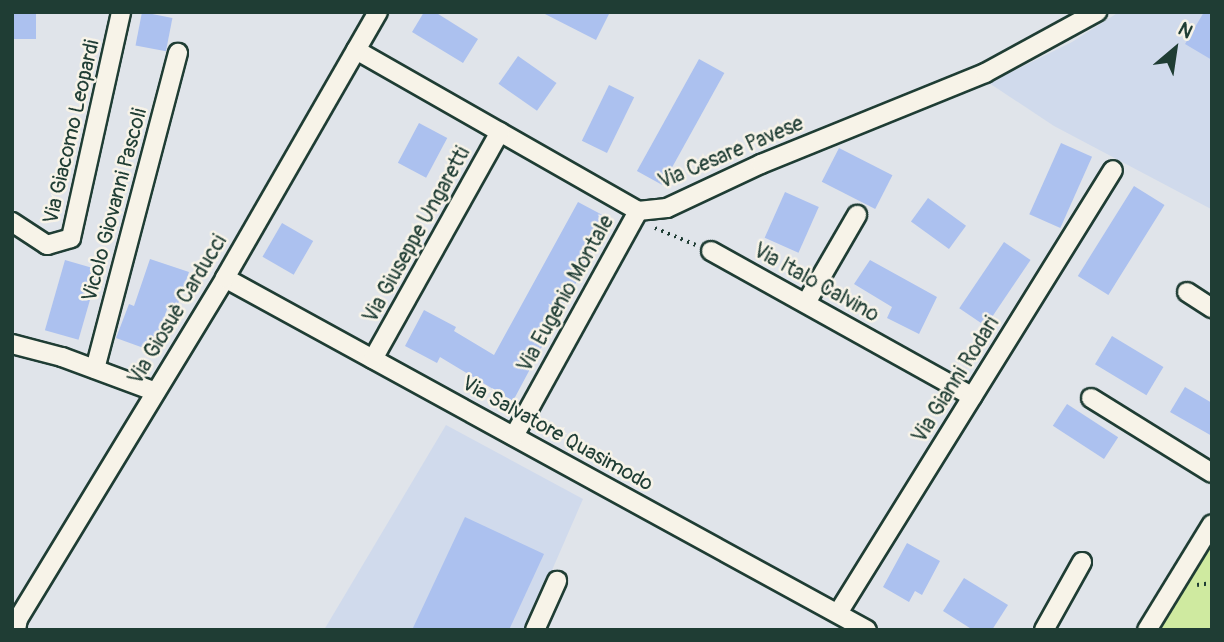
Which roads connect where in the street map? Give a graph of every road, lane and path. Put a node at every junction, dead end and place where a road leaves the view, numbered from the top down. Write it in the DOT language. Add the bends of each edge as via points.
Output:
graph roads {
  1 [pos="121,12"];
  2 [pos="378,12"];
  3 [pos="1097,12"];
  4 [pos="356,50"];
  5 [pos="178,53"];
  6 [pos="500,132"];
  7 [pos="1113,170"];
  8 [pos="638,211"];
  9 [pos="857,215"];
  10 [pos="12,222"];
  11 [pos="712,251"];
  12 [pos="225,278"];
  13 [pos="1187,292"];
  14 [pos="806,303"];
  15 [pos="1212,308"];
  16 [pos="12,344"];
  17 [pos="373,359"];
  18 [pos="95,369"];
  19 [pos="156,392"];
  20 [pos="972,396"];
  21 [pos="1091,398"];
  22 [pos="514,436"];
  23 [pos="1212,473"];
  24 [pos="1212,524"];
  25 [pos="1082,562"];
  26 [pos="557,581"];
  27 [pos="838,613"];
  28 [pos="16,630"];
  29 [pos="535,630"];
  30 [pos="867,630"];
  31 [pos="1044,630"];
  32 [pos="1147,630"];
  1 -- 10 [label="street, Via Giacomo Leopardi" via="71,239 47,245"];
  2 -- 4 [label="street, Via Giosuè Carducci"];
  3 -- 8 [label="street, Via Cesare Pavese" via="985,73 761,164 667,208"];
  4 -- 6 [label="street, Via Cesare Pavese"];
  4 -- 12 [label="street, Via Giosuè Carducci"];
  5 -- 18 [label="street, Vicolo Giovanni Pascoli"];
  6 -- 8 [label="street, Via Cesare Pavese"];
  6 -- 17 [label="street, Via Giuseppe Ungaretti"];
  7 -- 20 [label="street, Via Gianni Rodari"];
  8 -- 11 [label="path" via="658,230"];
  8 -- 22 [label="street, Via Eugenio Montale"];
  9 -- 14 [label="street"];
  11 -- 14 [label="street, Via Italo Calvino"];
  12 -- 17 [label="street, Via Salvatore Quasimodo"];
  12 -- 19 [label="street, Via Giosuè Carducci"];
  13 -- 15 [label="street"];
  14 -- 20 [label="street, Via Italo Calvino"];
  16 -- 18 [label="street"];
  17 -- 22 [label="street, Via Salvatore Quasimodo"];
  18 -- 19 [label="street"];
  19 -- 28 [label="street, Via Giosuè Carducci" via="18,619"];
  20 -- 27 [label="street, Via Gianni Rodari"];
  21 -- 23 [label="street"];
  22 -- 27 [label="street, Via Salvatore Quasimodo"];
  24 -- 32 [label="street"];
  25 -- 31 [label="street"];
  26 -- 29 [label="street"];
  27 -- 30 [label="street, Via Salvatore Quasimodo"];
}
